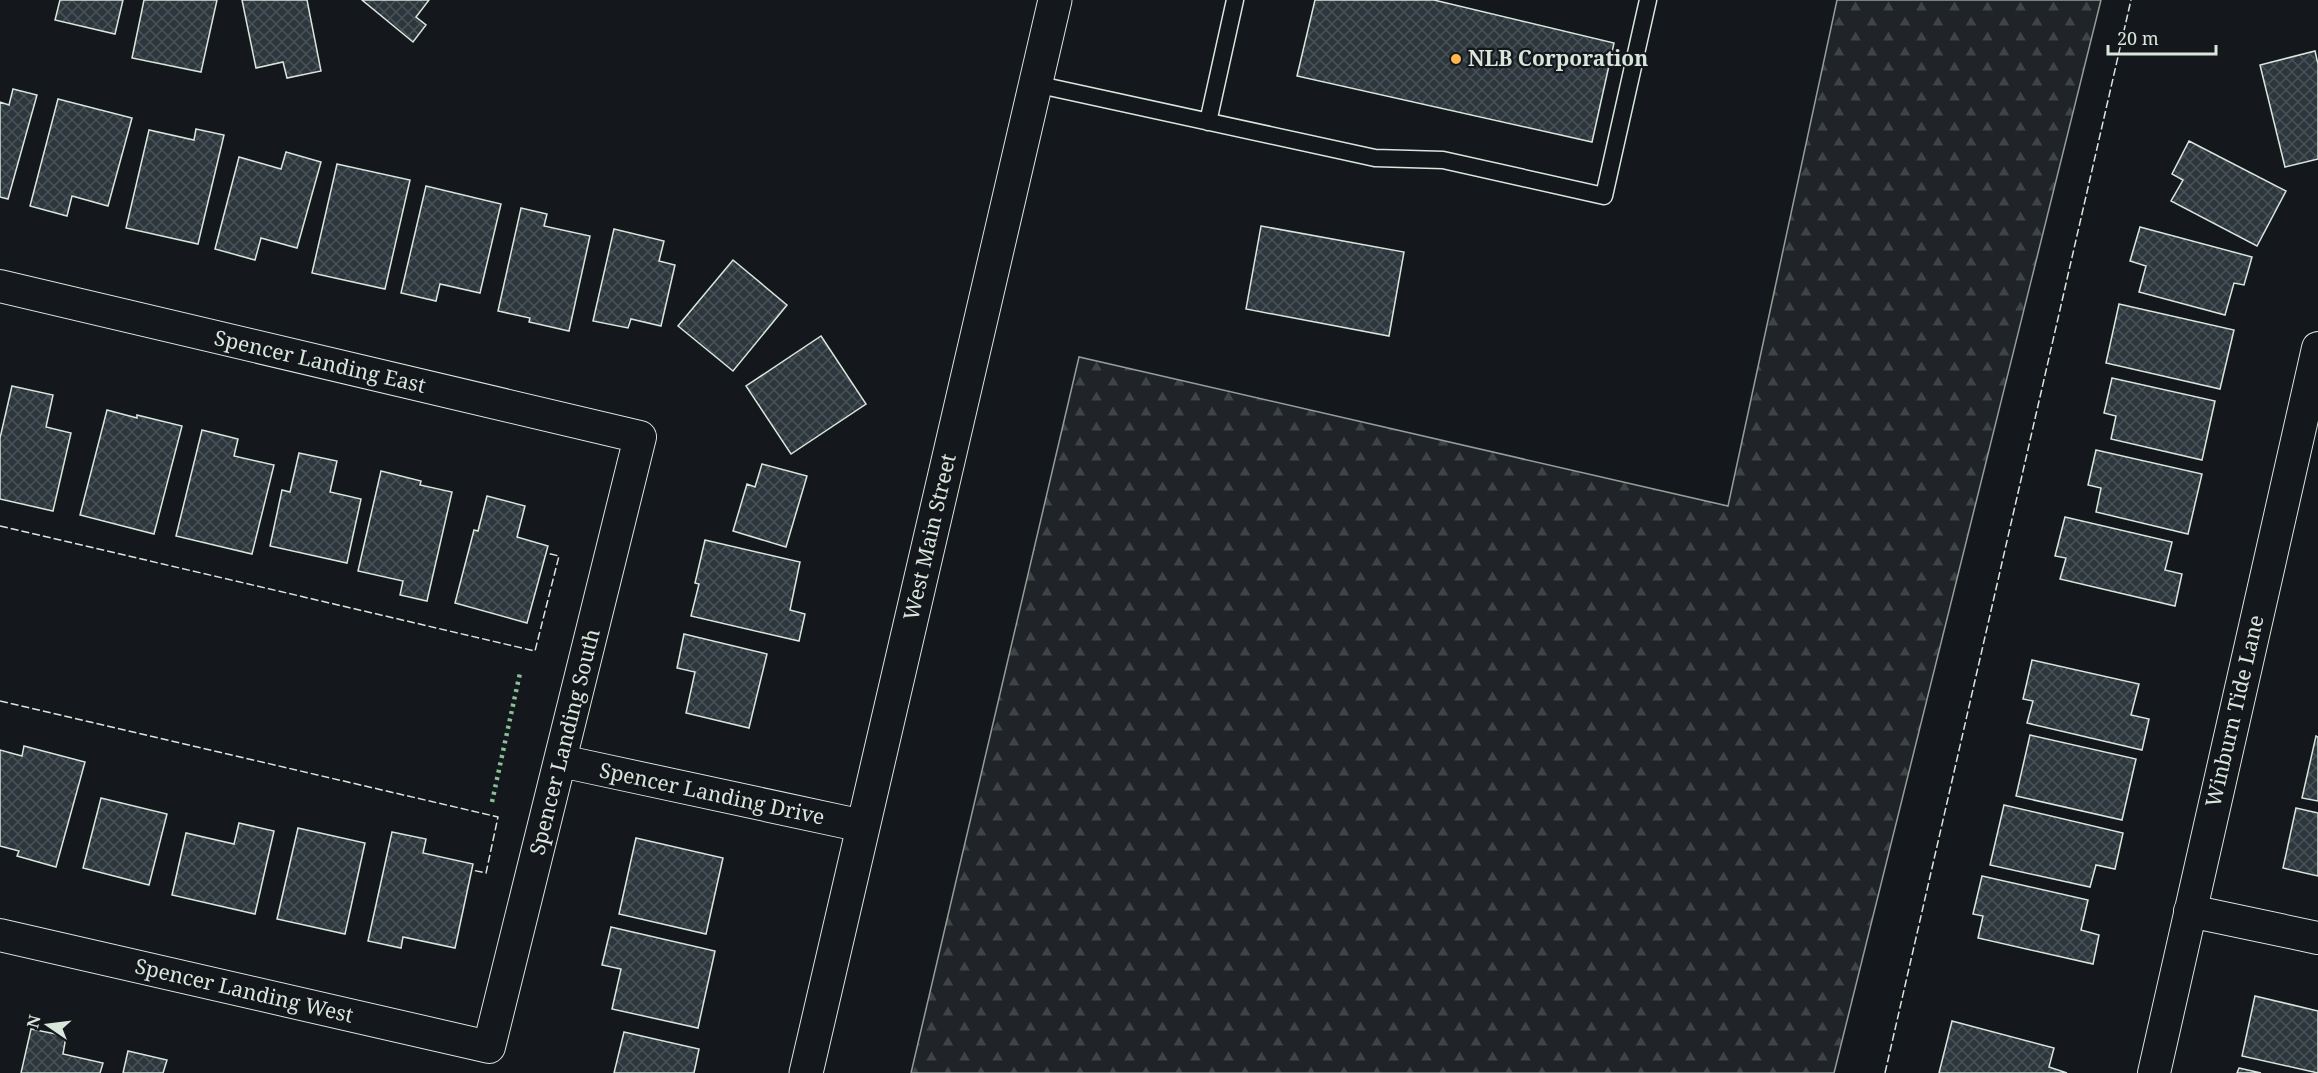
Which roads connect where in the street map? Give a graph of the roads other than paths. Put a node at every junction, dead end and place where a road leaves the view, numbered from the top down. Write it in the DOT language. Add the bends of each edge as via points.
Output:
graph roads {
  1 [pos="1054,0"];
  2 [pos="1235,0"];
  3 [pos="1648,0"];
  4 [pos="1035,84"];
  5 [pos="1208,122"];
  6 [pos="0,286"];
  7 [pos="2318,348"];
  8 [pos="640,437"];
  9 [pos="561,761"];
  10 [pos="863,826"];
  11 [pos="2190,911"];
  12 [pos="0,935"];
  13 [pos="2318,938"];
  14 [pos="489,1047"];
  15 [pos="806,1073"];
  16 [pos="2154,1073"];
  1 -- 4 [label="main road, West Main Street"];
  2 -- 5 [label="lane"];
  3 -- 5 [label="lane" via="1604,196 1443,160 1375,158"];
  4 -- 5 [label="lane"];
  4 -- 10 [label="main road, West Main Street"];
  6 -- 8 [label="street, Spencer Landing East"];
  7 -- 11 [label="street, Winburn Tide Lane"];
  8 -- 9 [label="street, Spencer Landing South"];
  9 -- 10 [label="street, Spencer Landing Drive"];
  9 -- 14 [label="street, Spencer Landing South"];
  10 -- 15 [label="main road, West Main Street"];
  11 -- 13 [label="street"];
  11 -- 16 [label="street, Winburn Tide Lane"];
  12 -- 14 [label="street, Spencer Landing West"];
}
